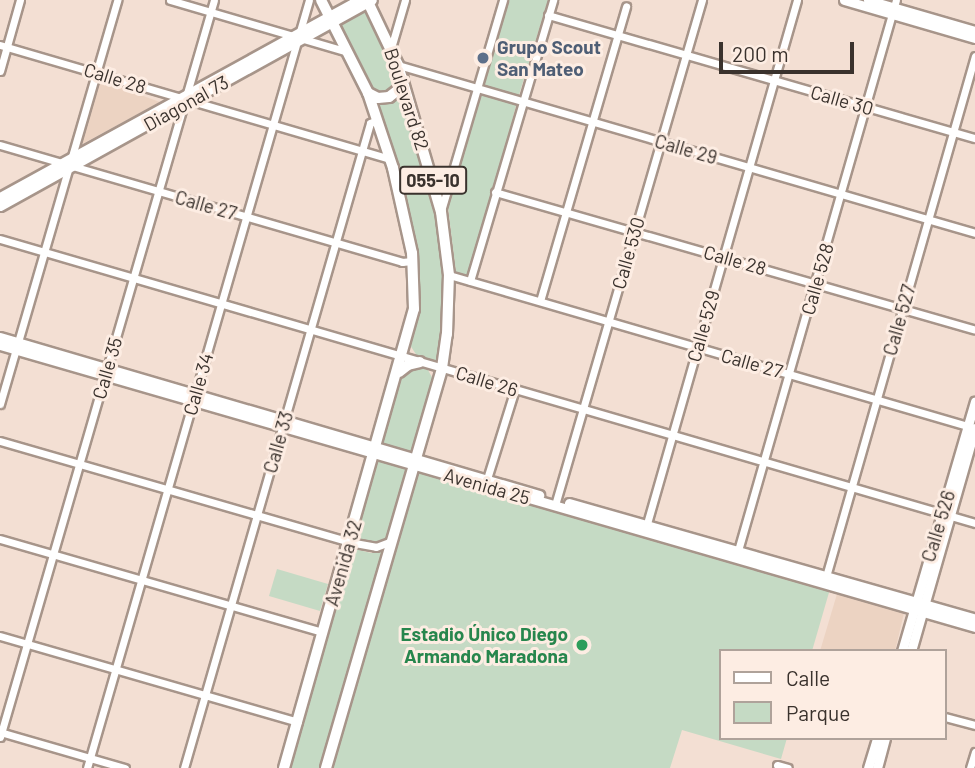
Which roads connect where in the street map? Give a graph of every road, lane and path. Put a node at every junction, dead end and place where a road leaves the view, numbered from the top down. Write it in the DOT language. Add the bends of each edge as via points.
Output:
graph roads {
  1 [pos="20,0"];
  2 [pos="117,0"];
  3 [pos="170,0"];
  4 [pos="214,0"];
  5 [pos="309,0"];
  6 [pos="321,0"];
  7 [pos="405,0"];
  8 [pos="503,0"];
  9 [pos="552,0"];
  10 [pos="702,0"];
  11 [pos="797,0"];
  12 [pos="844,0"];
  13 [pos="868,0"];
  14 [pos="367,1"];
  15 [pos="626,5"];
  16 [pos="894,7"];
  17 [pos="210,12"];
  18 [pos="548,15"];
  19 [pos="331,19"];
  20 [pos="975,31"];
  21 [pos="617,35"];
  22 [pos="298,37"];
  23 [pos="975,38"];
  24 [pos="3,46"];
  25 [pos="391,48"];
  26 [pos="349,52"];
  27 [pos="686,55"];
  28 [pos="975,56"];
  29 [pos="398,65"];
  30 [pos="0,71"];
  31 [pos="96,73"];
  32 [pos="402,79"];
  33 [pos="775,80"];
  34 [pos="476,88"];
  35 [pos="368,93"];
  36 [pos="184,100"];
  37 [pos="520,101"];
  38 [pos="866,107"];
  39 [pos="377,120"];
  40 [pos="591,121"];
  41 [pos="273,125"];
  42 [pos="953,132"];
  43 [pos="975,138"];
  44 [pos="660,142"];
  45 [pos="0,145"];
  46 [pos="362,151"];
  47 [pos="390,159"];
  48 [pos="68,164"];
  49 [pos="750,168"];
  50 [pos="432,175"];
  51 [pos="451,178"];
  52 [pos="158,191"];
  53 [pos="495,192"];
  54 [pos="841,194"];
  55 [pos="0,197"];
  56 [pos="0,206"];
  57 [pos="441,212"];
  58 [pos="566,212"];
  59 [pos="247,216"];
  60 [pos="927,219"];
  61 [pos="635,232"];
  62 [pos="975,233"];
  63 [pos="0,239"];
  64 [pos="335,242"];
  65 [pos="44,252"];
  66 [pos="724,257"];
  67 [pos="412,261"];
  68 [pos="449,275"];
  69 [pos="133,278"];
  70 [pos="470,281"];
  71 [pos="815,284"];
  72 [pos="540,301"];
  73 [pos="222,303"];
  74 [pos="902,309"];
  75 [pos="608,321"];
  76 [pos="310,328"];
  77 [pos="975,330"];
  78 [pos="0,337"];
  79 [pos="0,345"];
  80 [pos="17,346"];
  81 [pos="697,347"];
  82 [pos="402,357"];
  83 [pos="420,362"];
  84 [pos="442,368"];
  85 [pos="106,371"];
  86 [pos="398,373"];
  87 [pos="790,374"];
  88 [pos="515,389"];
  89 [pos="195,397"];
  90 [pos="875,399"];
  91 [pos="975,401"];
  92 [pos="0,404"];
  93 [pos="584,411"];
  94 [pos="283,423"];
  95 [pos="972,427"];
  96 [pos="673,436"];
  97 [pos="0,441"];
  98 [pos="375,450"];
  99 [pos="414,461"];
  100 [pos="763,462"];
  101 [pos="79,464"];
  102 [pos="486,482"];
  103 [pos="852,487"];
  104 [pos="168,489"];
  105 [pos="556,503"];
  106 [pos="257,514"];
  107 [pos="946,515"];
  108 [pos="975,523"];
  109 [pos="646,528"];
  110 [pos="0,539"];
  111 [pos="392,541"];
  112 [pos="349,542"];
  113 [pos="53,554"];
  114 [pos="737,555"];
  115 [pos="141,580"];
  116 [pos="825,580"];
  117 [pos="230,605"];
  118 [pos="919,607"];
  119 [pos="975,619"];
  120 [pos="975,627"];
  121 [pos="323,632"];
  122 [pos="0,636"];
  123 [pos="27,643"];
  124 [pos="903,649"];
  125 [pos="911,649"];
  126 [pos="116,669"];
  127 [pos="205,695"];
  128 [pos="947,718"];
  129 [pos="298,722"];
  130 [pos="975,725"];
  131 [pos="0,734"];
  132 [pos="876,740"];
  133 [pos="884,740"];
  134 [pos="975,752"];
  135 [pos="90,758"];
  136 [pos="777,765"];
  137 [pos="87,768"];
  138 [pos="125,768"];
  139 [pos="184,768"];
  140 [pos="284,768"];
  141 [pos="326,768"];
  142 [pos="788,768"];
  143 [pos="868,768"];
  144 [pos="877,768"];
  145 [pos="970,768"];
  1 -- 24 [label="street"];
  2 -- 31 [label="street"];
  3 -- 17 [label="street"];
  4 -- 17 [label="street, Calle 35"];
  5 -- 22 [label="street, Calle 34"];
  6 -- 19 [label="highway, Boulevard 82 / 055-10"];
  7 -- 25 [label="street"];
  8 -- 34 [label="street"];
  9 -- 18 [label="street"];
  10 -- 27 [label="street, Calle 530"];
  11 -- 33 [label="street, Calle 529"];
  12 -- 16 [label="main road"];
  13 -- 16 [label="main road"];
  14 -- 19 [label="main road, Diagonal 73"];
  14 -- 25 [label="highway, Boulevard 82 / 055-10"];
  15 -- 21 [label="street"];
  16 -- 20 [label="main road"];
  16 -- 23 [label="main road"];
  16 -- 38 [label="street, Calle 528"];
  17 -- 22 [label="street"];
  17 -- 36 [label="street, Calle 35"];
  18 -- 21 [label="street, Calle 30"];
  18 -- 37 [label="street"];
  19 -- 22 [label="main road, Diagonal 73"];
  19 -- 26 [label="highway, Boulevard 82 / 055-10"];
  21 -- 27 [label="street, Calle 30"];
  21 -- 40 [label="street"];
  22 -- 26 [label="street"];
  22 -- 36 [label="main road, Diagonal 73"];
  22 -- 41 [label="street, Calle 34"];
  24 -- 30 [label="street"];
  24 -- 31 [label="street, Calle 28"];
  25 -- 29 [label="highway, Boulevard 82 / 055-10"];
  26 -- 35 [label="highway, Boulevard 82 / 055-10"];
  27 -- 33 [label="street, Calle 30"];
  27 -- 44 [label="street, Calle 530"];
  28 -- 42 [label="street, Calle 527"];
  29 -- 32 [label="highway, Boulevard 82 / 055-10"];
  29 -- 34 [label="street, Calle 29"];
  31 -- 36 [label="street, Calle 28"];
  31 -- 48 [label="street"];
  32 -- 35 [label="highway" via="389,97"];
  32 -- 50 [label="highway, Boulevard 82 / 055-10"];
  33 -- 38 [label="street, Calle 30"];
  33 -- 49 [label="street, Calle 529"];
  34 -- 37 [label="street, Calle 29"];
  34 -- 51 [label="street"];
  35 -- 39 [label="highway, Boulevard 82 / 055-10"];
  36 -- 41 [label="street, Calle 28"];
  36 -- 48 [label="main road, Diagonal 73"];
  36 -- 52 [label="street, Calle 35"];
  37 -- 40 [label="street, Calle 29"];
  37 -- 53 [label="street"];
  38 -- 42 [label="street, Calle 30"];
  38 -- 54 [label="street, Calle 528"];
  39 -- 46 [label="street, Calle 33" via="370,123"];
  39 -- 47 [label="highway, Boulevard 82 / 055-10"];
  40 -- 44 [label="street, Calle 29"];
  40 -- 58 [label="street"];
  41 -- 46 [label="street, Calle 28"];
  41 -- 59 [label="street, Calle 34"];
  42 -- 43 [label="street, Calle 30"];
  42 -- 60 [label="street, Calle 527"];
  44 -- 49 [label="street, Calle 29"];
  44 -- 61 [label="street, Calle 530"];
  45 -- 48 [label="street, Calle 27"];
  46 -- 47 [label="street, Calle 28"];
  46 -- 64 [label="street, Calle 33"];
  47 -- 67 [label="highway, Boulevard 82 / 055-10"];
  48 -- 52 [label="street, Calle 27"];
  48 -- 55 [label="main road, Diagonal 73"];
  48 -- 56 [label="main road, Diagonal 73"];
  48 -- 65 [label="street"];
  49 -- 54 [label="street, Calle 29"];
  49 -- 66 [label="street, Calle 529"];
  50 -- 51 [label="street"];
  50 -- 57 [label="highway, Boulevard 82 / 055-10"];
  51 -- 57 [label="street"];
  52 -- 59 [label="street, Calle 27"];
  52 -- 69 [label="street, Calle 35"];
  53 -- 58 [label="street, Calle 28"];
  53 -- 70 [label="street"];
  54 -- 60 [label="street, Calle 29"];
  54 -- 71 [label="street, Calle 528"];
  57 -- 68 [label="highway, Boulevard 82 / 055-10"];
  58 -- 61 [label="street, Calle 28"];
  58 -- 72 [label="street"];
  59 -- 64 [label="street, Calle 27"];
  59 -- 73 [label="street, Calle 34"];
  60 -- 62 [label="street, Calle 29"];
  60 -- 74 [label="street, Calle 527"];
  61 -- 66 [label="street, Calle 28"];
  61 -- 75 [label="street, Calle 530"];
  63 -- 65 [label="street, Calle 26"];
  64 -- 67 [label="street, Calle 27"];
  64 -- 76 [label="street, Calle 33"];
  65 -- 69 [label="street, Calle 26"];
  65 -- 80 [label="street"];
  66 -- 71 [label="street, Calle 28"];
  66 -- 81 [label="street, Calle 529"];
  67 -- 82 [label="highway, Boulevard 82 / 055-10" via="414,309"];
  68 -- 70 [label="street, Calle 27"];
  68 -- 84 [label="highway, Boulevard 82 / 055-10"];
  69 -- 73 [label="street, Calle 26"];
  69 -- 85 [label="street, Calle 35"];
  70 -- 72 [label="street, Calle 27"];
  71 -- 74 [label="street, Calle 28"];
  71 -- 87 [label="street, Calle 528"];
  72 -- 75 [label="street, Calle 27"];
  73 -- 76 [label="street, Calle 26"];
  73 -- 89 [label="street, Calle 34"];
  74 -- 77 [label="street, Calle 28"];
  74 -- 90 [label="street, Calle 527"];
  75 -- 81 [label="street, Calle 27"];
  75 -- 93 [label="street, Calle 530"];
  76 -- 82 [label="street, Calle 26"];
  76 -- 94 [label="street, Calle 33"];
  78 -- 80 [label="main road, Avenida 25"];
  79 -- 80 [label="main road, Avenida 25"];
  80 -- 85 [label="main road, Avenida 25"];
  80 -- 92 [label="street"];
  81 -- 87 [label="street, Calle 27"];
  81 -- 96 [label="street, Calle 529"];
  82 -- 83 [label="street, Calle 26"];
  82 -- 86 [label="highway, Avenida 32 / 055-10"];
  83 -- 84 [label="street, Calle 26"];
  83 -- 86 [label="highway"];
  84 -- 88 [label="street, Calle 26"];
  84 -- 99 [label="highway, 055-10"];
  85 -- 89 [label="main road, Avenida 25"];
  85 -- 101 [label="street, Calle 35"];
  86 -- 98 [label="highway, Avenida 32 / 055-10"];
  87 -- 90 [label="street, Calle 27"];
  87 -- 100 [label="street, Calle 528"];
  88 -- 93 [label="street, Calle 26"];
  88 -- 102 [label="street"];
  89 -- 94 [label="main road, Avenida 25"];
  89 -- 104 [label="street, Calle 34"];
  90 -- 95 [label="street, Calle 27"];
  90 -- 103 [label="street, Calle 527"];
  91 -- 95 [label="main road, Calle 526"];
  93 -- 96 [label="street, Calle 26"];
  93 -- 105 [label="street, Calle 530"];
  94 -- 98 [label="main road, Avenida 25"];
  94 -- 106 [label="street, Calle 33"];
  95 -- 107 [label="main road, Calle 526"];
  96 -- 100 [label="street, Calle 26"];
  96 -- 109 [label="street, Calle 529"];
  97 -- 101 [label="street"];
  98 -- 99 [label="main road, Avenida 25"];
  98 -- 112 [label="highway, Avenida 32 / 055-10"];
  99 -- 102 [label="main road, Avenida 25"];
  99 -- 111 [label="highway, 055-10"];
  100 -- 103 [label="street, Calle 26"];
  100 -- 114 [label="street, Calle 528"];
  101 -- 104 [label="street"];
  101 -- 113 [label="street, Calle 35"];
  102 -- 105 [label="main road, Avenida 25"];
  103 -- 107 [label="street, Calle 26"];
  103 -- 116 [label="street, Calle 527"];
  104 -- 106 [label="street"];
  104 -- 115 [label="street, Calle 34"];
  105 -- 109 [label="main road, Avenida 25"];
  106 -- 112 [label="street"];
  106 -- 117 [label="street, Calle 33"];
  107 -- 108 [label="street, Calle 26"];
  107 -- 118 [label="main road, Calle 526"];
  109 -- 114 [label="main road, Avenida 25"];
  110 -- 113 [label="street"];
  111 -- 112 [label="street" via="376,547"];
  111 -- 141 [label="highway, 055-10"];
  112 -- 121 [label="highway, Avenida 32 / 055-10"];
  113 -- 115 [label="street"];
  113 -- 123 [label="street, Calle 35"];
  114 -- 116 [label="main road, Avenida 25"];
  115 -- 117 [label="street"];
  115 -- 126 [label="street, Calle 34"];
  116 -- 118 [label="main road, Avenida 25"];
  117 -- 121 [label="street"];
  117 -- 127 [label="street, Calle 33"];
  118 -- 119 [label="main road, Avenida 25"];
  118 -- 120 [label="main road, Avenida 25"];
  118 -- 124 [label="main road, Calle 526"];
  118 -- 125 [label="main road, Calle 526"];
  121 -- 129 [label="highway, Avenida 32 / 055-10"];
  122 -- 123 [label="street"];
  123 -- 126 [label="street"];
  123 -- 131 [label="street, Calle 35"];
  126 -- 127 [label="street"];
  126 -- 135 [label="street, Calle 34"];
  127 -- 129 [label="street"];
  127 -- 139 [label="street, Calle 33"];
  128 -- 130 [label="street"];
  129 -- 140 [label="highway, Avenida 32 / 055-10"];
  131 -- 135 [label="street"];
  132 -- 143 [label="main road"];
  133 -- 144 [label="main road"];
  134 -- 145 [label="street"];
  135 -- 137 [label="street, Calle 34"];
  135 -- 138 [label="street"];
  136 -- 142 [label="street"];
}
